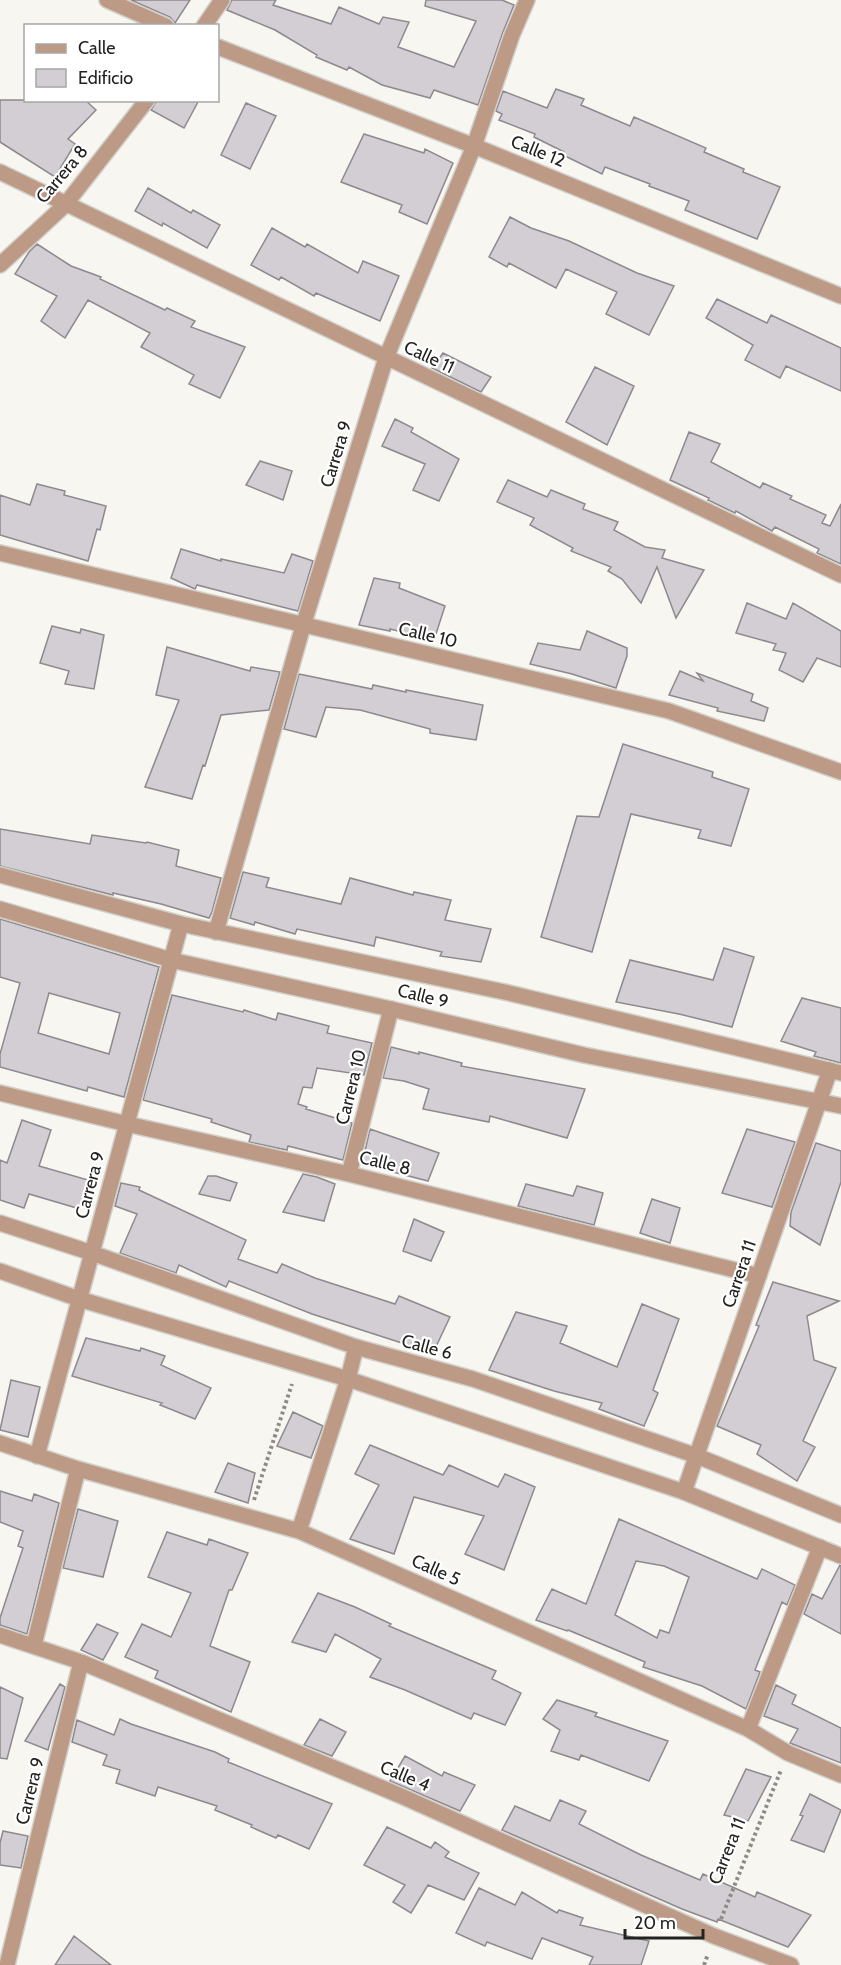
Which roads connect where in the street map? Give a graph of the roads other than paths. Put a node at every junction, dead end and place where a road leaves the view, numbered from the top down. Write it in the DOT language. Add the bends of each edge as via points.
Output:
graph roads {
  1 [pos="107,0"];
  2 [pos="222,0"];
  3 [pos="527,0"];
  4 [pos="161,24"];
  5 [pos="205,24"];
  6 [pos="219,47"];
  7 [pos="145,102"];
  8 [pos="474,146"];
  9 [pos="0,172"];
  10 [pos="65,205"];
  11 [pos="0,265"];
  12 [pos="841,296"];
  13 [pos="386,358"];
  14 [pos="0,553"];
  15 [pos="841,575"];
  16 [pos="303,626"];
  17 [pos="841,772"];
  18 [pos="0,875"];
  19 [pos="0,909"];
  20 [pos="181,924"];
  21 [pos="216,932"];
  22 [pos="171,960"];
  23 [pos="391,1009"];
  24 [pos="836,1071"];
  25 [pos="0,1093"];
  26 [pos="819,1101"];
  27 [pos="841,1106"];
  28 [pos="127,1124"];
  29 [pos="349,1174"];
  30 [pos="0,1223"];
  31 [pos="92,1253"];
  32 [pos="0,1270"];
  33 [pos="759,1276"];
  34 [pos="79,1299"];
  35 [pos="356,1347"];
  36 [pos="348,1379"];
  37 [pos="0,1443"];
  38 [pos="37,1456"];
  39 [pos="697,1456"];
  40 [pos="78,1469"];
  41 [pos="684,1492"];
  42 [pos="841,1515"];
  43 [pos="299,1531"];
  44 [pos="820,1547"];
  45 [pos="841,1556"];
  46 [pos="0,1635"];
  47 [pos="34,1645"];
  48 [pos="81,1662"];
  49 [pos="748,1728"];
  50 [pos="841,1775"];
  51 [pos="7,1965"];
  52 [pos="791,1965"];
  1 -- 4 [label="street"];
  2 -- 5 [label="street"];
  3 -- 8 [label="street, Carrera 9"];
  6 -- 8 [label="street, Calle 12"];
  7 -- 10 [label="street, Carrera 8"];
  8 -- 12 [label="street, Calle 12"];
  8 -- 13 [label="street, Carrera 9"];
  9 -- 10 [label="street, Calle 11"];
  10 -- 11 [label="street, Carrera 8"];
  10 -- 13 [label="street, Calle 11"];
  13 -- 15 [label="street, Calle 11"];
  13 -- 16 [label="street, Carrera 9"];
  14 -- 16 [label="street, Calle 10"];
  16 -- 17 [label="street, Calle 10" via="669,711"];
  16 -- 21 [label="street, Carrera 9"];
  18 -- 20 [label="street, Calle 9"];
  19 -- 22 [label="street, Calle 9"];
  20 -- 21 [label="street, Calle 9"];
  20 -- 22 [label="street, Carrera 9"];
  21 -- 24 [label="street, Calle 9" via="509,993"];
  22 -- 23 [label="street, Calle 9"];
  22 -- 28 [label="street, Carrera 9"];
  23 -- 26 [label="street, Calle 9" via="584,1055"];
  23 -- 29 [label="street, Carrera 10"];
  24 -- 26 [label="street, Carrera 11"];
  25 -- 28 [label="street, Calle 8"];
  26 -- 27 [label="street, Calle 9"];
  26 -- 33 [label="street, Carrera 11"];
  28 -- 29 [label="street, Calle 8"];
  28 -- 31 [label="street, Carrera 9"];
  29 -- 33 [label="street, Calle 8"];
  30 -- 31 [label="street, Calle 6"];
  31 -- 34 [label="street, Carrera 9"];
  31 -- 35 [label="street, Calle 6"];
  32 -- 34 [label="street"];
  33 -- 39 [label="street, Carrera 11"];
  34 -- 36 [label="street"];
  34 -- 38 [label="street, Carrera 9"];
  35 -- 36 [label="street"];
  35 -- 39 [label="street, Calle 6" via="473,1380"];
  36 -- 41 [label="street"];
  36 -- 43 [label="street"];
  37 -- 38 [label="street, Calle 5"];
  38 -- 40 [label="street, Calle 5"];
  39 -- 41 [label="street, Carrera 11"];
  39 -- 42 [label="street, Calle 6"];
  40 -- 43 [label="street, Calle 5"];
  40 -- 47 [label="street"];
  41 -- 44 [label="street"];
  43 -- 49 [label="street, Calle 5"];
  44 -- 45 [label="street"];
  44 -- 49 [label="street"];
  46 -- 47 [label="street, Calle 4"];
  47 -- 48 [label="street, Calle 4"];
  48 -- 51 [label="street, Carrera 9"];
  48 -- 52 [label="street, Calle 4" via="399,1795 714,1936"];
  49 -- 50 [label="street, Calle 5" via="788,1753"];
}
